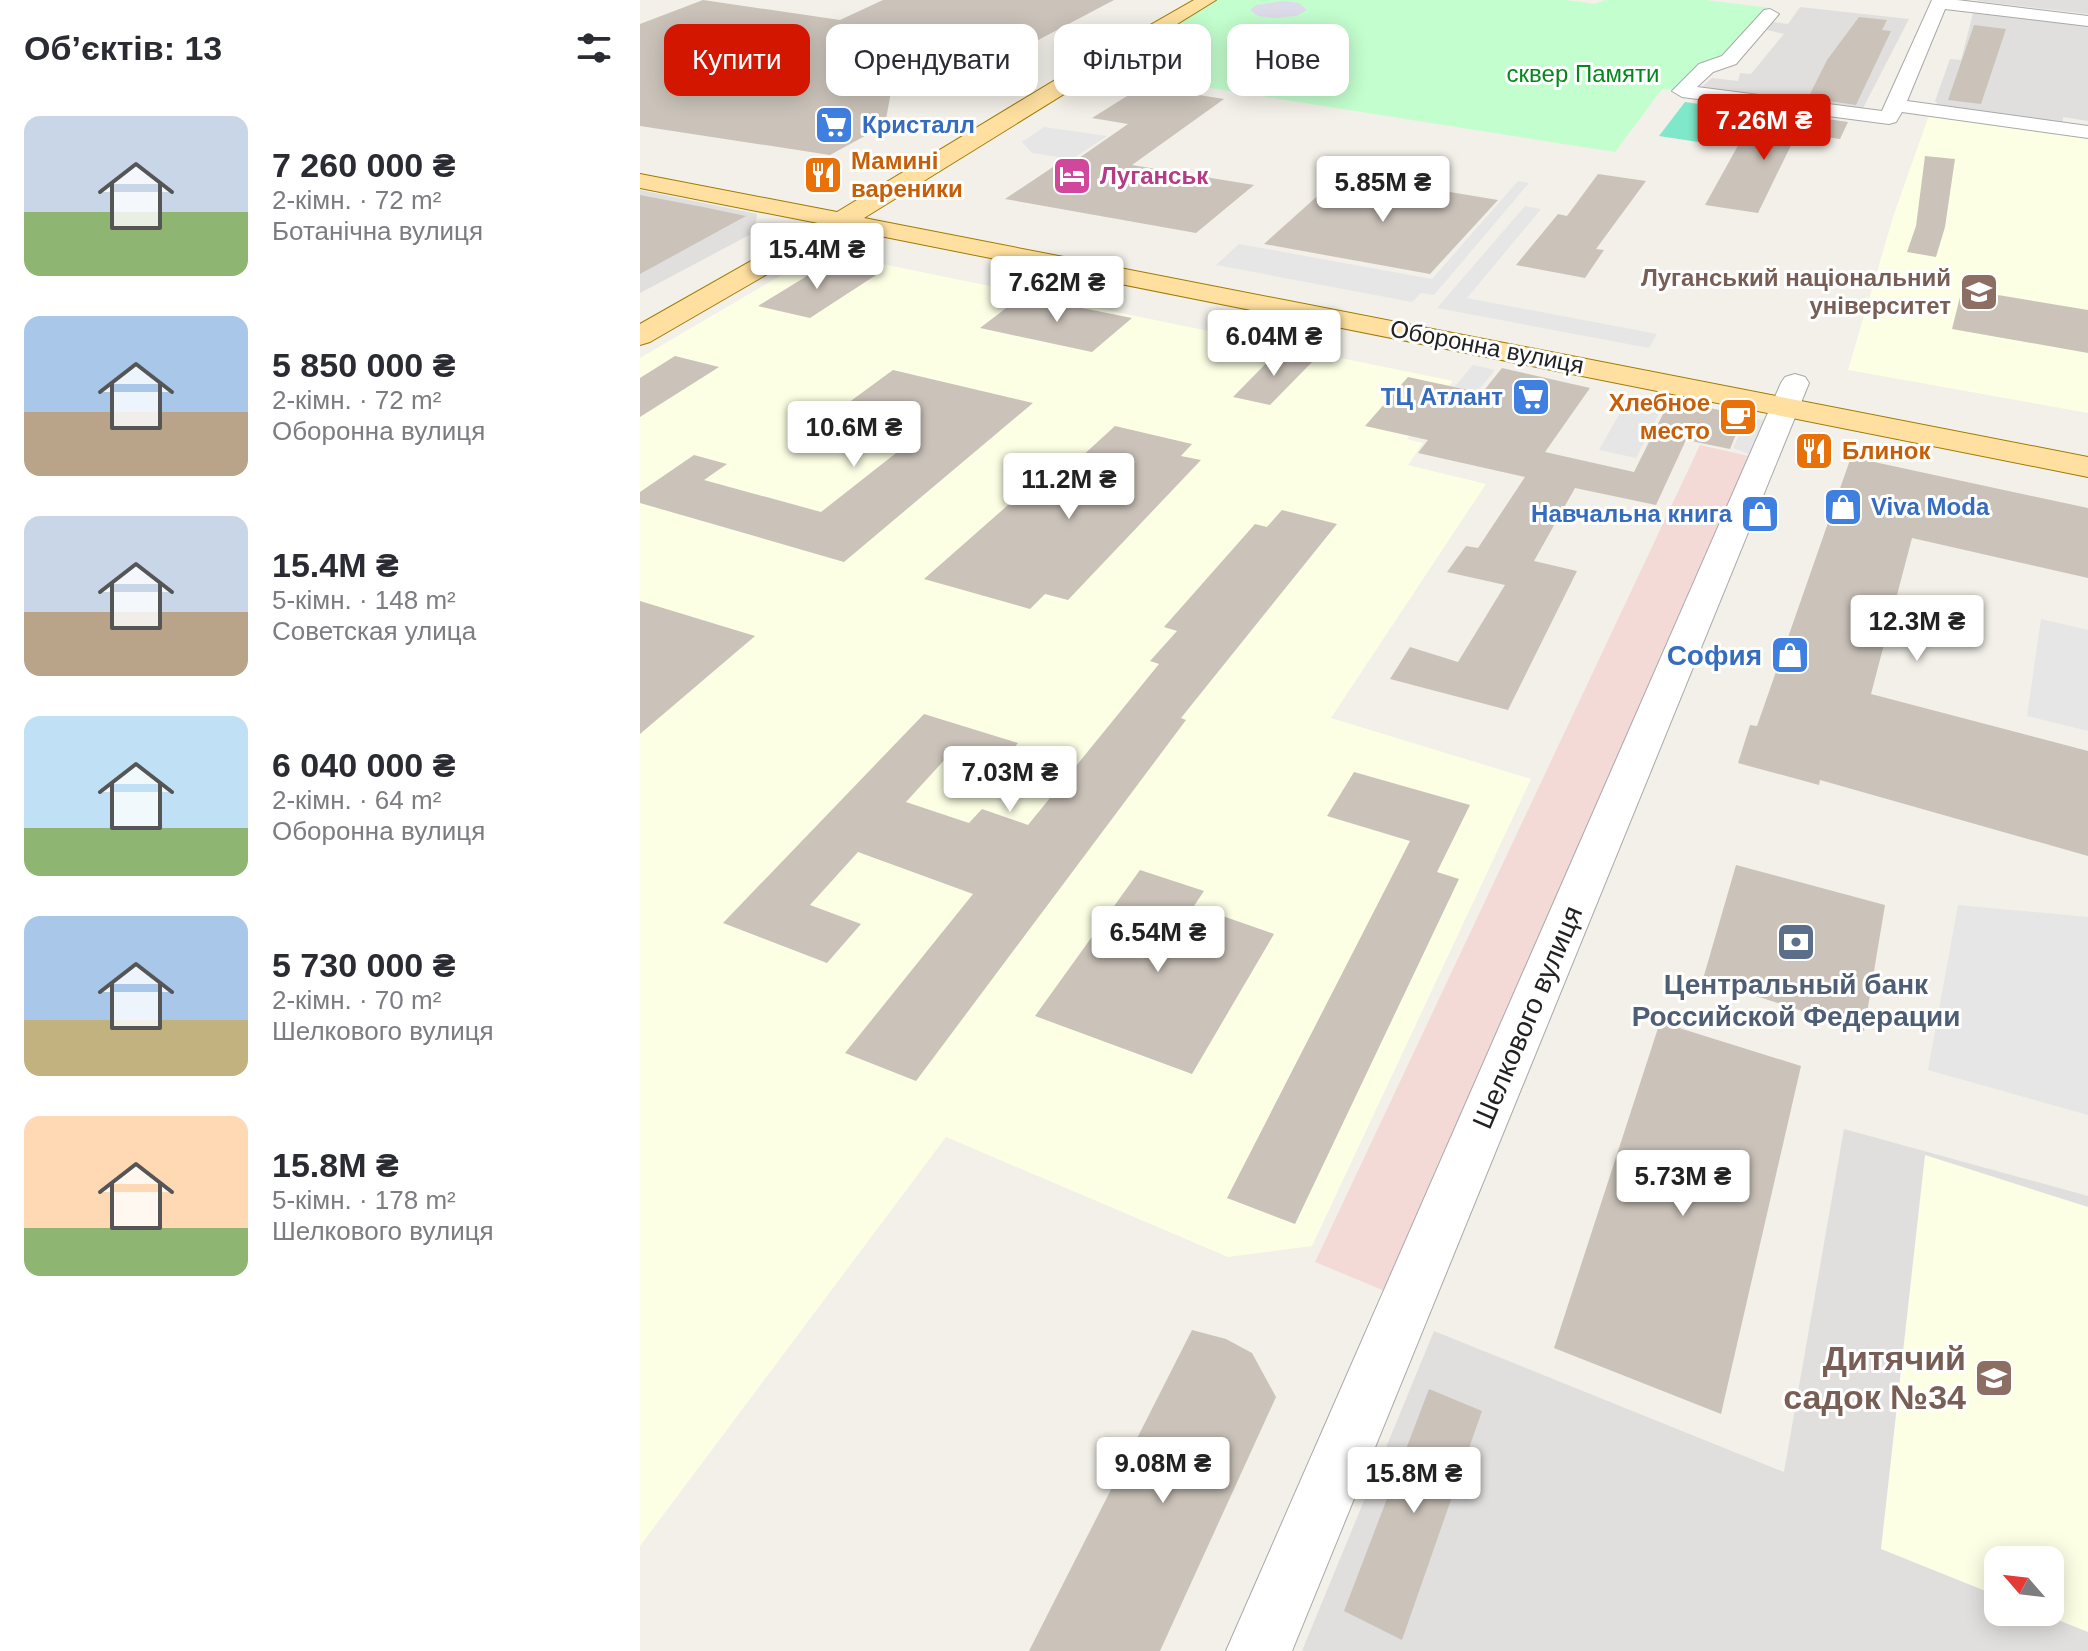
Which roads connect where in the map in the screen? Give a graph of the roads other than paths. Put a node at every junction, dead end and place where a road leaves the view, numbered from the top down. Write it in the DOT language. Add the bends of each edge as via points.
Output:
graph roads {
  1 [pos="1178,0"];
  2 [pos="1207,0"];
  3 [pos="1939,2"];
  4 [pos="1770,14"];
  5 [pos="2088,21"];
  6 [pos="1892,112"];
  7 [pos="2088,132"];
  8 [pos="942,134"];
  9 [pos="640,161"];
  10 [pos="640,181"];
  11 [pos="868,205"];
  12 [pos="835,208"];
  13 [pos="805,212"];
  14 [pos="764,235"];
  15 [pos="640,336"];
  16 [pos="1790,394"];
  17 [pos="1964,415"];
  18 [pos="2088,467"];
  19 [pos="1259,1651"];
  1 -- 8 [label="main road"];
  2 -- 11 [label="main road"];
  3 -- 5 [label="street"];
  3 -- 6 [label="street"];
  4 -- 6 [label="street" via="1729,60 1706,68 1682,91"];
  6 -- 7 [label="street"];
  9 -- 12 [label="main road"];
  10 -- 13 [label="main road"];
  11 -- 12 [label="main road, Оборонна вулиця"];
  11 -- 16 [label="main road, Оборонна вулиця"];
  12 -- 13 [label="main road"];
  12 -- 15 [label="main road"];
  12 -- 16 [label="main road, Оборонна вулиця"];
  13 -- 14 [label="main road"];
  16 -- 17 [label="main road, Оборонна вулиця"];
  16 -- 18 [label="main road, Оборонна вулиця"];
  16 -- 19 [label="street, Шелкового вулиця"];
}
